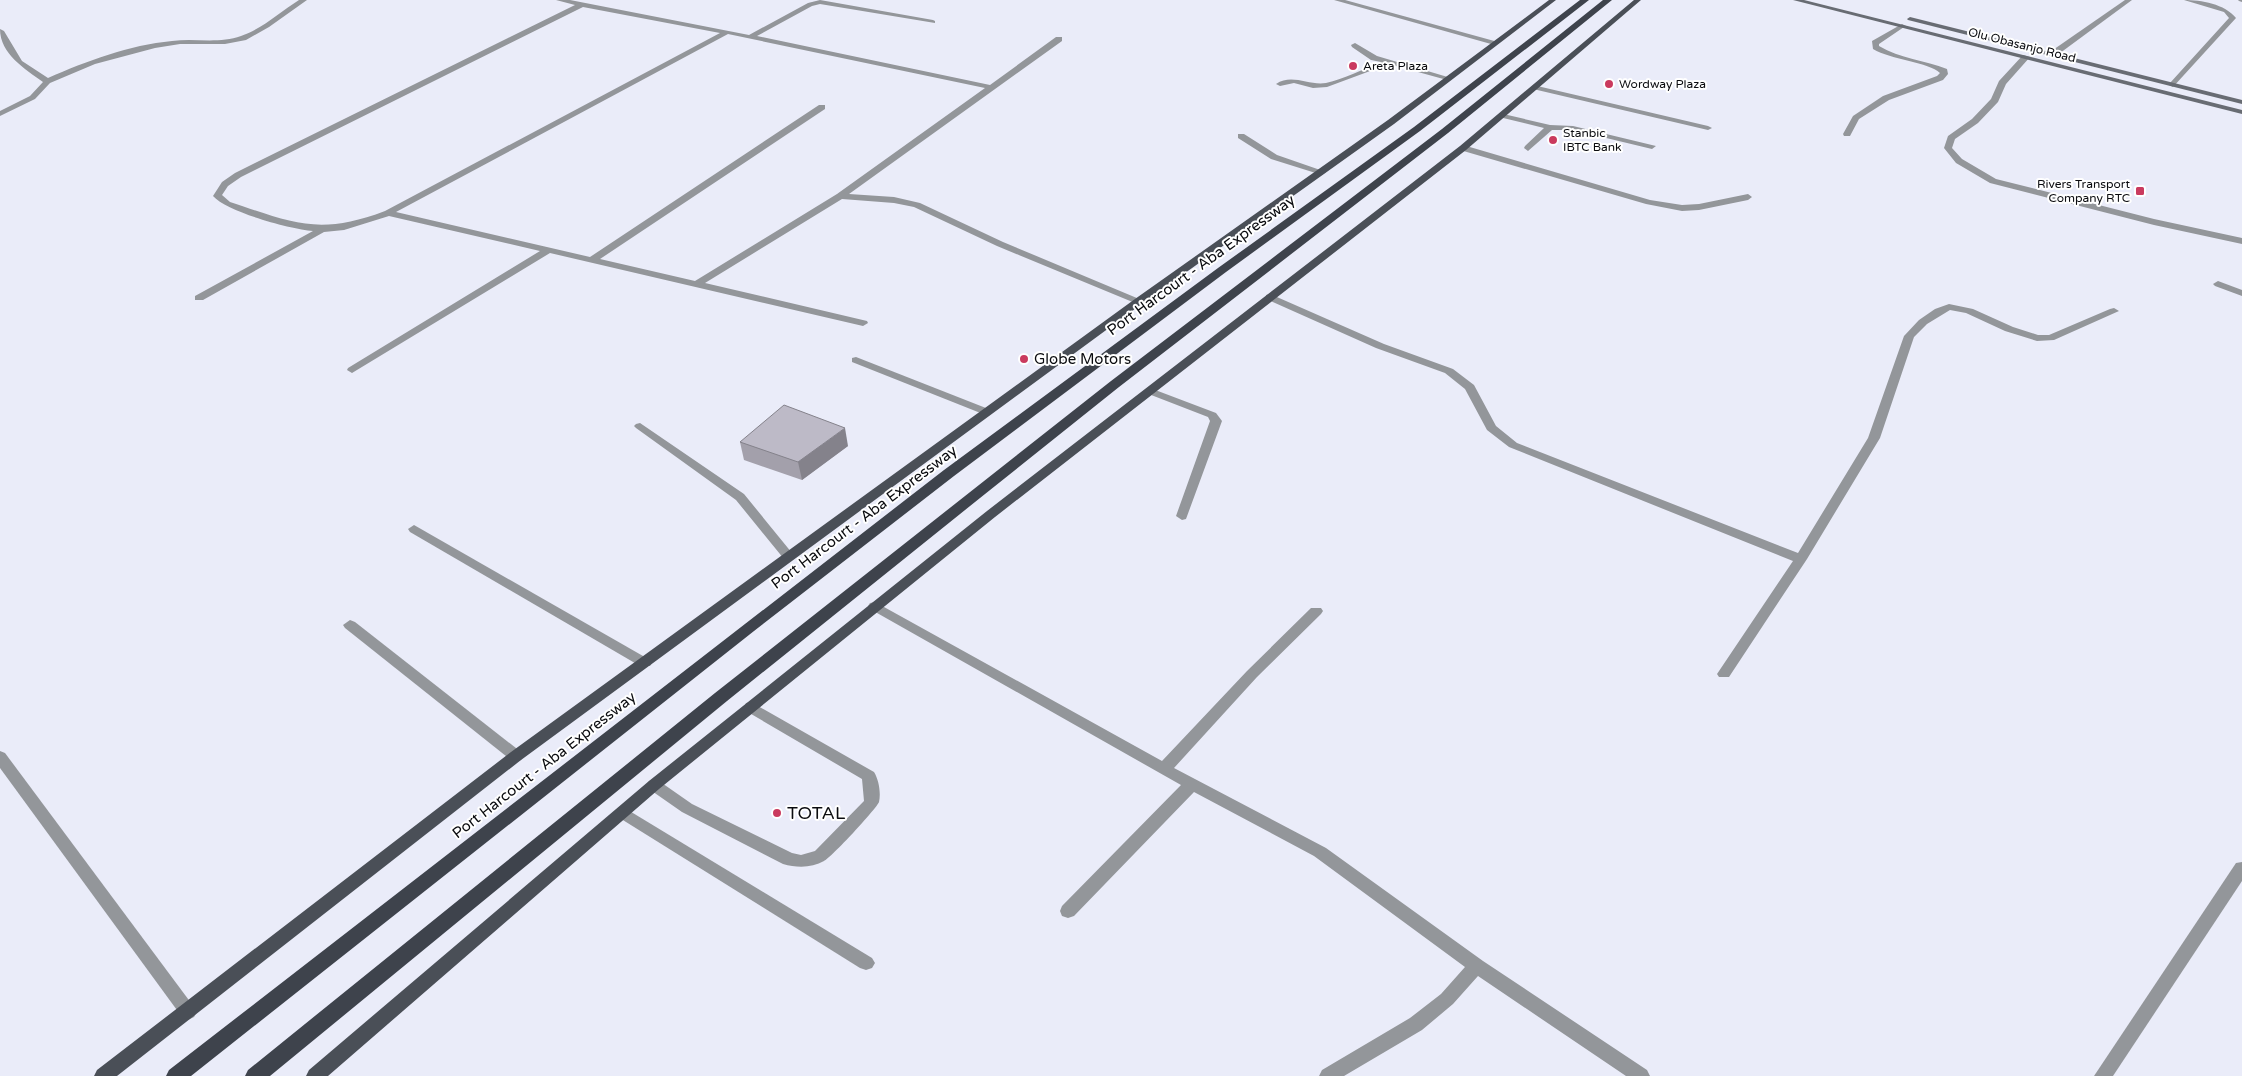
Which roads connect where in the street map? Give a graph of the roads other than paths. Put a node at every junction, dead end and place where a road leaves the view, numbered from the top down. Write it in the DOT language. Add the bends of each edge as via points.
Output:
graph roads {
  1 [pos="304,0"];
  2 [pos="559,0"];
  3 [pos="1337,0"];
  4 [pos="1585,0"];
  5 [pos="1608,0"];
  6 [pos="1638,0"];
  7 [pos="1796,0"];
  8 [pos="1830,0"];
  9 [pos="2128,0"];
  10 [pos="2187,0"];
  11 [pos="1548,1"];
  12 [pos="581,5"];
  13 [pos="1879,12"];
  14 [pos="1898,16"];
  15 [pos="933,22"];
  16 [pos="1902,26"];
  17 [pos="0,31"];
  18 [pos="727,32"];
  19 [pos="750,37"];
  20 [pos="1058,39"];
  21 [pos="1494,42"];
  22 [pos="1355,45"];
  23 [pos="2053,54"];
  24 [pos="2026,57"];
  25 [pos="1388,62"];
  26 [pos="1447,78"];
  27 [pos="47,81"];
  28 [pos="1280,84"];
  29 [pos="2173,85"];
  30 [pos="990,87"];
  31 [pos="1536,87"];
  32 [pos="2242,102"];
  33 [pos="822,107"];
  34 [pos="2242,112"];
  35 [pos="0,114"];
  36 [pos="1502,114"];
  37 [pos="1550,127"];
  38 [pos="1708,128"];
  39 [pos="1847,134"];
  40 [pos="1241,136"];
  41 [pos="1652,146"];
  42 [pos="1463,148"];
  43 [pos="1528,148"];
  44 [pos="1322,172"];
  45 [pos="840,196"];
  46 [pos="1748,198"];
  47 [pos="388,213"];
  48 [pos="321,230"];
  49 [pos="2242,241"];
  50 [pos="547,251"];
  51 [pos="592,260"];
  52 [pos="697,284"];
  53 [pos="2218,284"];
  54 [pos="2242,293"];
  55 [pos="1270,297"];
  56 [pos="199,298"];
  57 [pos="1139,301"];
  58 [pos="2114,311"];
  59 [pos="863,323"];
  60 [pos="856,360"];
  61 [pos="352,370"];
  62 [pos="1150,392"];
  63 [pos="987,412"];
  64 [pos="640,426"];
  65 [pos="1182,516"];
  66 [pos="414,529"];
  67 [pos="788,556"];
  68 [pos="1801,560"];
  69 [pos="875,606"];
  70 [pos="1316,611"];
  71 [pos="350,625"];
  72 [pos="644,663"];
  73 [pos="1724,674"];
  74 [pos="751,707"];
  75 [pos="516,756"];
  76 [pos="0,757"];
  77 [pos="1164,769"];
  78 [pos="1192,784"];
  79 [pos="654,785"];
  80 [pos="623,813"];
  81 [pos="2242,868"];
  82 [pos="1068,911"];
  83 [pos="866,963"];
  84 [pos="1477,966"];
  85 [pos="188,1012"];
  86 [pos="103,1076"];
  87 [pos="176,1076"];
  88 [pos="256,1076"];
  89 [pos="315,1076"];
  90 [pos="1328,1076"];
  91 [pos="1641,1076"];
  92 [pos="2103,1076"];
  1 -- 27 [label="street" via="244,38 155,45 105,59"];
  2 -- 12 [label="street"];
  3 -- 21 [label="street"];
  4 -- 87 [label="highway, Port Harcourt - Aba Expressway" via="1417,130 1222,270 895,514"];
  5 -- 88 [label="highway" via="1445,131 1115,384 721,697"];
  6 -- 31 [label="main road"];
  7 -- 16 [label="main road, Olu Obasanjo Road"];
  8 -- 13 [label="main road"];
  9 -- 23 [label="street"];
  10 -- 29 [label="street" via="2226,11 2233,18"];
  11 -- 21 [label="main road"];
  12 -- 18 [label="street"];
  12 -- 48 [label="street" via="247,170 218,191 217,196 227,204 300,227"];
  14 -- 23 [label="main road, Olu Obasanjo Road"];
  15 -- 19 [label="street" via="820,2 810,4"];
  16 -- 24 [label="main road, Olu Obasanjo Road"];
  16 -- 39 [label="street" via="1875,43 1876,47 1936,67 1944,74 1886,98 1856,118"];
  17 -- 27 [label="street" via="19,62"];
  18 -- 19 [label="street"];
  18 -- 47 [label="street"];
  19 -- 30 [label="street"];
  20 -- 30 [label="street"];
  21 -- 26 [label="main road"];
  22 -- 25 [label="street" via="1374,58"];
  23 -- 29 [label="main road, Olu Obasanjo Road"];
  24 -- 34 [label="main road, Olu Obasanjo Road"];
  24 -- 49 [label="street" via="2002,83 1995,100 1975,121 1951,138 1948,148 1959,160 1994,181"];
  25 -- 26 [label="street"];
  25 -- 28 [label="street" via="1327,85 1312,86 1294,81"];
  26 -- 44 [label="main road"];
  27 -- 35 [label="street" via="34,98"];
  29 -- 32 [label="main road, Olu Obasanjo Road"];
  30 -- 45 [label="street"];
  31 -- 36 [label="main road"];
  31 -- 38 [label="street"];
  33 -- 51 [label="street"];
  36 -- 37 [label="street"];
  36 -- 42 [label="main road"];
  37 -- 41 [label="street" via="1573,128"];
  37 -- 43 [label="street"];
  40 -- 44 [label="street" via="1274,157"];
  42 -- 46 [label="street" via="1650,202 1682,208 1699,208"];
  42 -- 55 [label="main road"];
  44 -- 57 [label="main road"];
  45 -- 52 [label="street"];
  45 -- 57 [label="street" via="917,205 1000,244"];
  47 -- 48 [label="street" via="356,226"];
  47 -- 50 [label="street"];
  48 -- 56 [label="street"];
  50 -- 51 [label="street"];
  50 -- 61 [label="street"];
  51 -- 52 [label="street"];
  52 -- 59 [label="street"];
  53 -- 54 [label="street"];
  55 -- 62 [label="main road"];
  55 -- 68 [label="street" via="1380,346 1449,370 1470,388 1491,428 1513,445"];
  57 -- 63 [label="main road"];
  58 -- 68 [label="street" via="2050,338 2037,338 1969,311 1949,308 1923,322 1909,336 1874,438"];
  60 -- 63 [label="street"];
  62 -- 65 [label="street" via="1212,415 1216,421"];
  62 -- 69 [label="main road"];
  63 -- 67 [label="main road"];
  64 -- 67 [label="street" via="740,496"];
  66 -- 72 [label="street"];
  67 -- 72 [label="main road"];
  68 -- 73 [label="street"];
  69 -- 74 [label="main road"];
  69 -- 77 [label="street"];
  70 -- 77 [label="street"];
  71 -- 75 [label="street"];
  72 -- 75 [label="main road"];
  74 -- 79 [label="main road"];
  74 -- 79 [label="street" via="869,776 872,803 820,856 801,861 789,859 687,808"];
  75 -- 85 [label="main road"];
  76 -- 85 [label="street"];
  77 -- 78 [label="street"];
  78 -- 82 [label="street"];
  78 -- 84 [label="street" via="1320,852"];
  79 -- 80 [label="main road"];
  80 -- 83 [label="street"];
  80 -- 89 [label="main road"];
  81 -- 92 [label="street"];
  84 -- 90 [label="street" via="1447,999 1416,1024"];
  84 -- 91 [label="street"];
  85 -- 86 [label="main road"];
}
